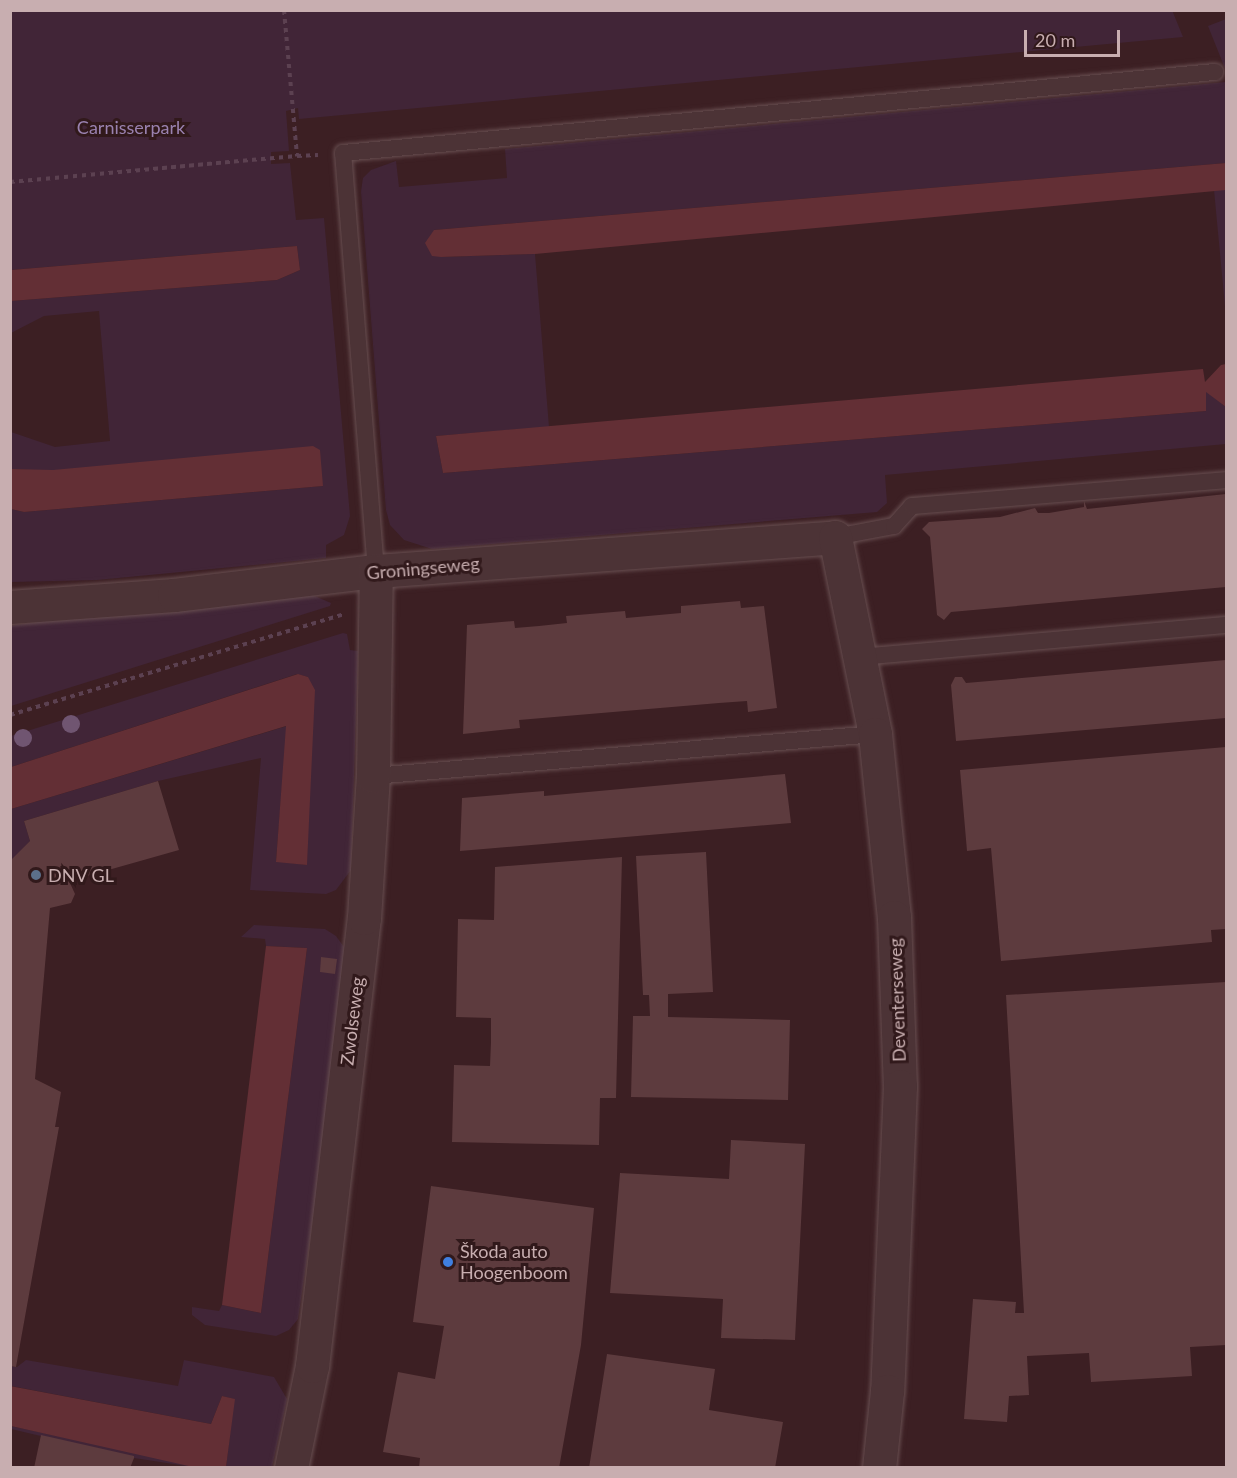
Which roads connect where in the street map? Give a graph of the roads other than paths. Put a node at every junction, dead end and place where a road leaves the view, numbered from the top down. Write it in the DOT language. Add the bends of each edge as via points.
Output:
graph roads {
  1 [pos="1215,72"];
  2 [pos="1227,480"];
  3 [pos="835,537"];
  4 [pos="376,572"];
  5 [pos="10,607"];
  6 [pos="1227,626"];
  7 [pos="860,657"];
  8 [pos="875,734"];
  9 [pos="373,776"];
  10 [pos="291,1467"];
  11 [pos="879,1467"];
  1 -- 4 [label="lane" via="343,153"];
  2 -- 3 [label="lane" via="912,506 894,526"];
  3 -- 4 [label="street, Groningseweg"];
  3 -- 7 [label="street, Deventerseweg"];
  4 -- 5 [label="street, Groningseweg" via="174,595"];
  4 -- 9 [label="street, Zwolseweg"];
  6 -- 7 [label="lane"];
  7 -- 8 [label="street, Deventerseweg"];
  8 -- 9 [label="lane"];
  8 -- 11 [label="street, Deventerseweg" via="894,917 900,1086 887,1391"];
  9 -- 10 [label="street, Zwolseweg" via="364,918 315,1342"];
}
